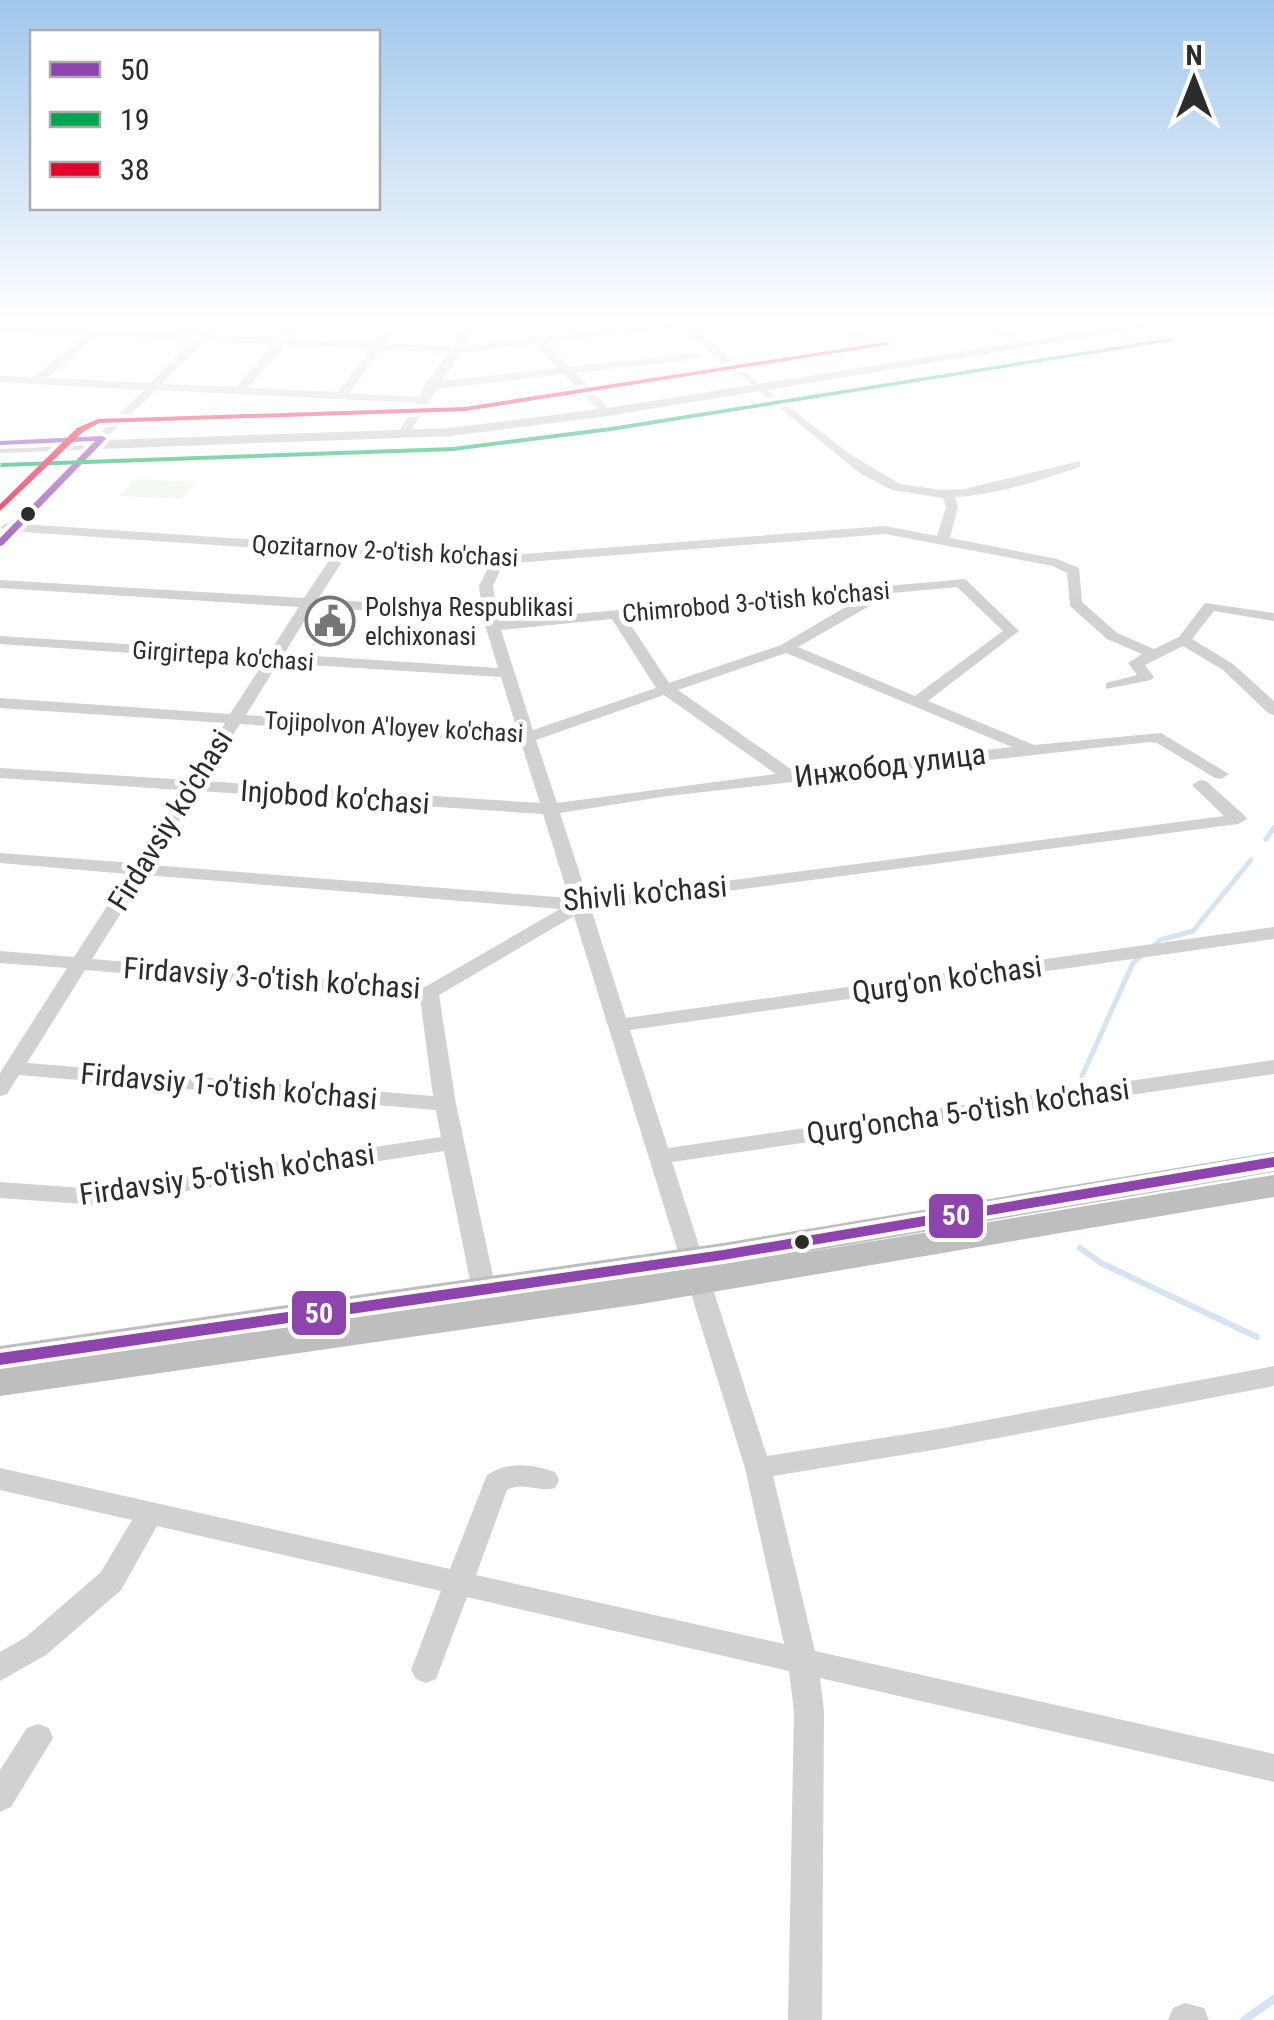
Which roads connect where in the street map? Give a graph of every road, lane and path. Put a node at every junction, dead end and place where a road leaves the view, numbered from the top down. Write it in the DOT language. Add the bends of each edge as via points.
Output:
graph roads {
  1 [pos="122,417"];
  2 [pos="412,417"];
  3 [pos="514,417"];
  4 [pos="547,417"];
  5 [pos="800,417"];
  6 [pos="405,430"];
  7 [pos="98,442"];
  8 [pos="0,445"];
  9 [pos="1076,464"];
  10 [pos="947,492"];
  11 [pos="5,533"];
  12 [pos="943,539"];
  13 [pos="341,552"];
  14 [pos="498,560"];
  15 [pos="0,584"];
  16 [pos="874,590"];
  17 [pos="308,604"];
  18 [pos="617,615"];
  19 [pos="1274,618"];
  20 [pos="491,620"];
  21 [pos="0,640"];
  22 [pos="1184,640"];
  23 [pos="786,648"];
  24 [pos="1156,655"];
  25 [pos="272,660"];
  26 [pos="506,674"];
  27 [pos="1112,686"];
  28 [pos="664,688"];
  29 [pos="916,702"];
  30 [pos="0,703"];
  31 [pos="1274,710"];
  32 [pos="234,719"];
  33 [pos="525,738"];
  34 [pos="1030,749"];
  35 [pos="0,772"];
  36 [pos="1221,774"];
  37 [pos="792,777"];
  38 [pos="1200,785"];
  39 [pos="190,788"];
  40 [pos="551,809"];
  41 [pos="0,858"];
  42 [pos="139,870"];
  43 [pos="582,905"];
  44 [pos="1274,933"];
  45 [pos="0,957"];
  46 [pos="79,964"];
  47 [pos="429,993"];
  48 [pos="620,1025"];
  49 [pos="1274,1067"];
  50 [pos="13,1068"];
  51 [pos="0,1089"];
  52 [pos="445,1104"];
  53 [pos="454,1142"];
  54 [pos="662,1156"];
  55 [pos="1274,1162"];
  56 [pos="1274,1186"];
  57 [pos="0,1190"];
  58 [pos="698,1271"];
  59 [pos="484,1290"];
  60 [pos="0,1360"];
  61 [pos="1274,1376"];
  62 [pos="0,1383"];
  63 [pos="758,1468"];
  64 [pos="0,1479"];
  65 [pos="546,1480"];
  66 [pos="150,1514"];
  67 [pos="459,1583"];
  68 [pos="803,1663"];
  69 [pos="0,1668"];
  70 [pos="426,1670"];
  71 [pos="38,1738"];
  72 [pos="1274,1768"];
  73 [pos="0,1797"];
  74 [pos="805,2020"];
  1 -- 7 [label="street"];
  2 -- 6 [label="street"];
  3 -- 6 [label="main road"];
  4 -- 7 [label="main road" via="451,432"];
  5 -- 10 [label="street" via="894,487"];
  6 -- 7 [label="main road"];
  7 -- 8 [label="main road"];
  7 -- 11 [label="main road"];
  9 -- 10 [label="street" via="1000,489"];
  10 -- 12 [label="street" via="952,507"];
  11 -- 13 [label="street, Qozitarnov 2-o'tish ko'chasi"];
  12 -- 14 [label="street, Qozitarnov 2-o'tish ko'chasi" via="885,530"];
  12 -- 24 [label="street, Qozitarnov 2-o'tish ko'chasi" via="1045,558 1074,571 1075,603 1112,636"];
  13 -- 14 [label="street, Qozitarnov 2-o'tish ko'chasi"];
  13 -- 17 [label="street, Firdavsiy ko'chasi"];
  14 -- 20 [label="street" via="486,586"];
  15 -- 17 [label="street, Chimrobod 3-o'tish ko'chasi"];
  16 -- 18 [label="street, Chimrobod 3-o'tish ko'chasi"];
  16 -- 23 [label="street, Tojipolvon A'loyev ko'chasi" via="874,598"];
  16 -- 29 [label="street, Chimrobod 3-o'tish ko'chasi" via="960,582 1012,631"];
  17 -- 20 [label="street, Chimrobod 3-o'tish ko'chasi"];
  17 -- 25 [label="street, Firdavsiy ko'chasi"];
  18 -- 20 [label="street, Chimrobod 3-o'tish ko'chasi"];
  18 -- 28 [label="street"];
  19 -- 22 [label="street" via="1212,605"];
  20 -- 26 [label="street"];
  21 -- 25 [label="street, Girgirtepa ko'chasi"];
  22 -- 24 [label="street"];
  22 -- 31 [label="street" via="1228,667"];
  23 -- 28 [label="street, Tojipolvon A'loyev ko'chasi"];
  23 -- 29 [label="street"];
  24 -- 27 [label="street" via="1136,662 1146,676"];
  25 -- 26 [label="street, Girgirtepa ko'chasi"];
  25 -- 32 [label="street, Firdavsiy ko'chasi"];
  26 -- 33 [label="street"];
  28 -- 33 [label="street, Tojipolvon A'loyev ko'chasi"];
  28 -- 37 [label="street"];
  29 -- 34 [label="street"];
  30 -- 32 [label="street, Tojipolvon A'loyev ko'chasi"];
  32 -- 33 [label="street, Tojipolvon A'loyev ko'chasi"];
  32 -- 39 [label="street, Firdavsiy ko'chasi"];
  33 -- 40 [label="street"];
  34 -- 36 [label="street, Инжобод улица" via="1150,736"];
  34 -- 37 [label="street, Инжобод улица"];
  35 -- 39 [label="street, Injobod ko'chasi"];
  37 -- 40 [label="street, Инжобод улица"];
  38 -- 43 [label="street, Shivli ko'chasi" via="1238,819"];
  39 -- 40 [label="street, Injobod ko'chasi"];
  39 -- 42 [label="street, Firdavsiy ko'chasi"];
  40 -- 43 [label="street"];
  41 -- 42 [label="street, Shivli ko'chasi"];
  42 -- 43 [label="street, Shivli ko'chasi"];
  42 -- 46 [label="street, Firdavsiy ko'chasi"];
  43 -- 47 [label="street, Firdavsiy 3-o'tish ko'chasi"];
  43 -- 48 [label="street"];
  44 -- 48 [label="street, Qurg'on ko'chasi"];
  45 -- 46 [label="street, Firdavsiy 3-o'tish ko'chasi"];
  46 -- 47 [label="street, Firdavsiy 3-o'tish ko'chasi"];
  46 -- 50 [label="street, Firdavsiy ko'chasi"];
  47 -- 52 [label="street"];
  48 -- 54 [label="street"];
  49 -- 54 [label="street, Qurg'oncha 5-o'tish ko'chasi"];
  50 -- 51 [label="street, Firdavsiy ko'chasi"];
  50 -- 52 [label="street, Firdavsiy 1-o'tish ko'chasi"];
  52 -- 53 [label="street"];
  53 -- 57 [label="street, Firdavsiy 5-o'tish ko'chasi" via="98,1197"];
  53 -- 59 [label="street"];
  54 -- 58 [label="street"];
  55 -- 58 [label="highway"];
  56 -- 58 [label="highway"];
  58 -- 59 [label="highway"];
  58 -- 62 [label="highway"];
  58 -- 63 [label="street"];
  59 -- 60 [label="highway"];
  61 -- 63 [label="street"];
  63 -- 68 [label="street"];
  64 -- 66 [label="street"];
  65 -- 67 [label="street" via="504,1476 496,1483"];
  66 -- 67 [label="street"];
  66 -- 69 [label="street" via="111,1581"];
  67 -- 68 [label="street"];
  67 -- 70 [label="street"];
  68 -- 72 [label="street"];
  68 -- 74 [label="street" via="809,1711"];
  71 -- 73 [label="street"];
}
